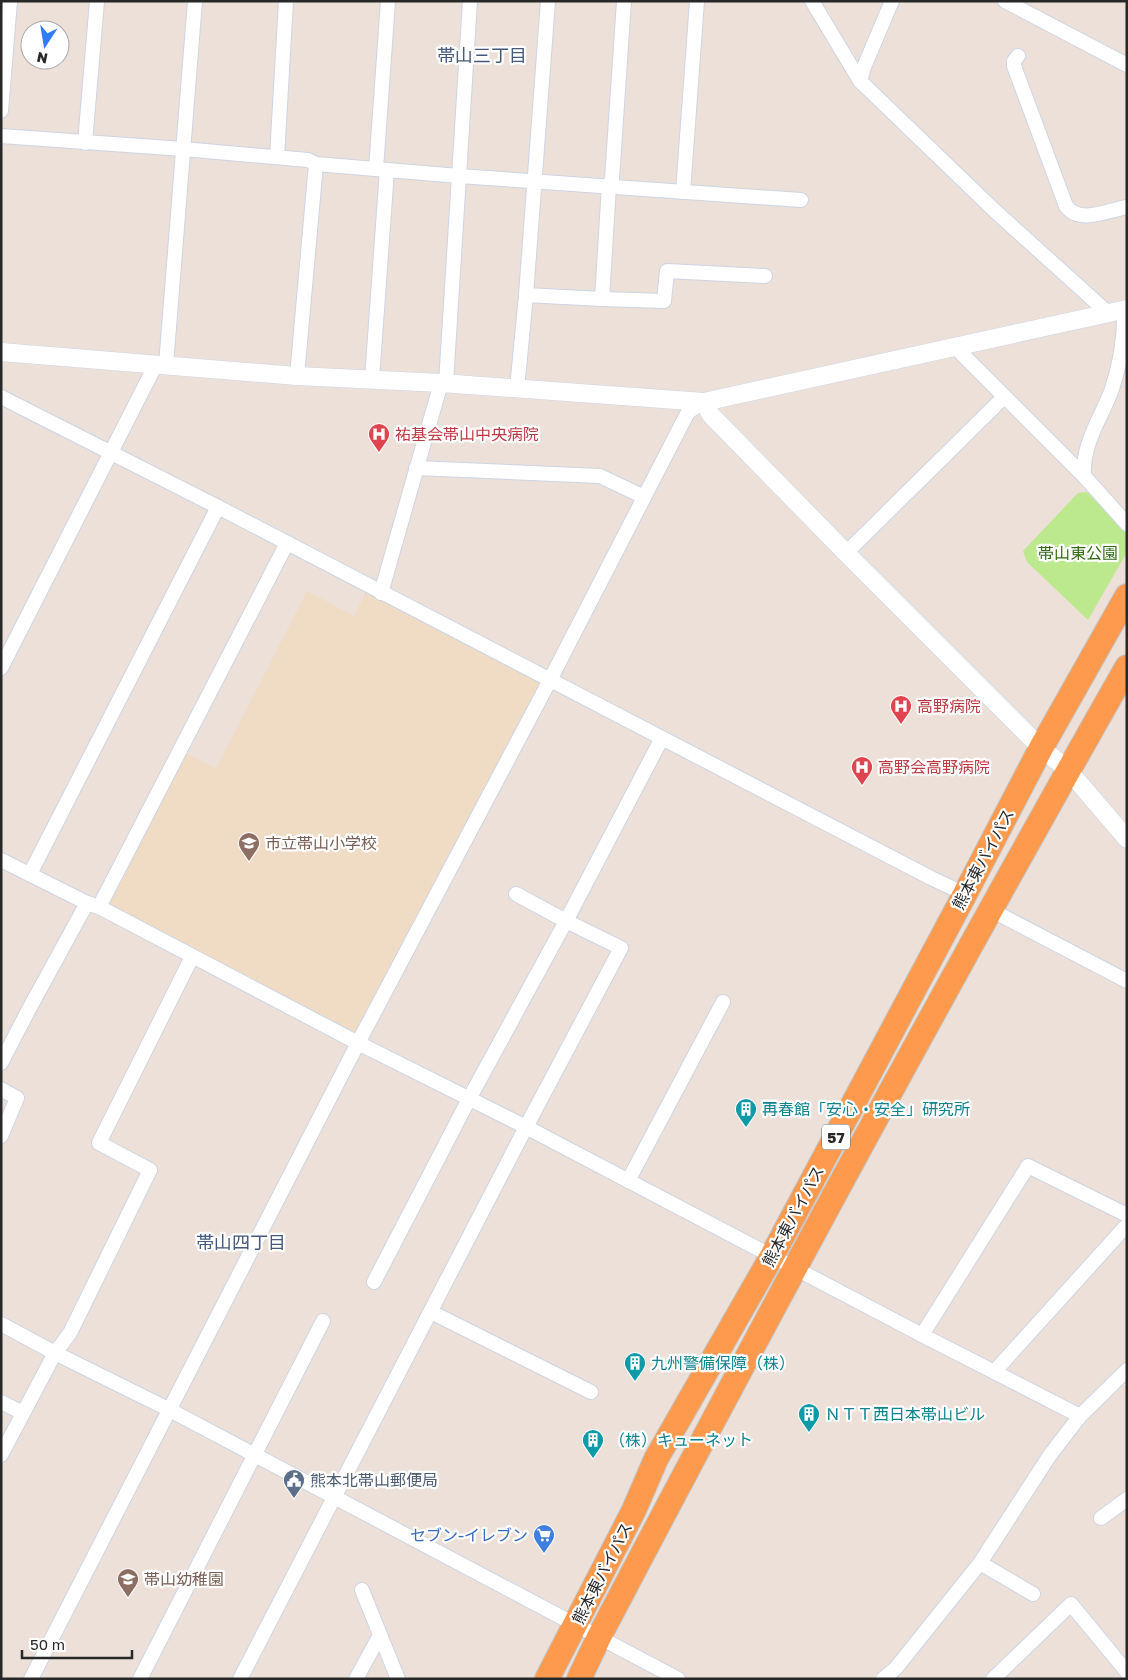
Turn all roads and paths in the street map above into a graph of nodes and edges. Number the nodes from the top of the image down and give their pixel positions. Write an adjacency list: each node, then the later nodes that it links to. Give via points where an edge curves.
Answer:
1 (10, 1): 16 (street)
2 (97, 1): 18 (street)
3 (196, 1): 19 (street)
4 (286, 1): 20 (street)
5 (388, 1): 22 (street)
6 (470, 1): 23 (street)
7 (548, 1): 24 (street)
8 (624, 1): 25 (street)
9 (697, 1): 26 (street)
10 (812, 1): 15 (street)
11 (892, 1): 15 (street)
12 (1004, 1): 14 (street)
13 (1018, 56): 28 (street, via 1014,66 1068,209 1085,217)
14 (1127, 65)
15 (860, 81): 32 (street, via 994,211)
16 (1, 111)
17 (1, 136): 18 (street)
18 (85, 143): 19 (street)
19 (183, 149): 20 (street); 35 (street)
20 (277, 157): 21 (street, via 308,160)
21 (316, 164): 22 (street); 36 (street)
22 (382, 170): 23 (street); 37 (street)
23 (459, 176): 24 (street); 38 (street)
24 (535, 181): 25 (street); 30 (street)
25 (609, 186): 26 (street); 31 (street)
26 (683, 192): 27 (street)
27 (802, 200)
28 (1127, 207)
29 (765, 276): 31 (street, via 667,271 664,301)
30 (526, 295): 31 (street); 39 (street)
31 (602, 299)
32 (1119, 310): 33 (street); 45 (street, via 1123,341 1112,388 1088,444 1083,463)
33 (954, 346): 41 (street); 42 (street)
34 (1, 352): 35 (street)
35 (161, 365): 36 (street); 43 (street)
36 (297, 376): 37 (street)
37 (372, 379): 38 (street)
38 (443, 383): 39 (street); 44 (street)
39 (517, 389): 42 (street)
40 (1, 397): 43 (street)
41 (1004, 397): 45 (street); 50 (street)
42 (704, 402): 46 (street, via 688,412); 50 (street, via 712,415)
43 (111, 453): 47 (street); 54 (street)
44 (416, 468): 46 (street, via 600,476); 51 (street)
45 (1084, 476): 48 (street)
46 (644, 497): 55 (street)
47 (218, 507): 49 (street); 61 (street)
48 (1127, 524)
49 (287, 543): 51 (street); 64 (street)
50 (846, 554): 57 (street)
51 (381, 593): 55 (street)
52 (1127, 596): 57 (highway, 熊本東バイパス / 57)
53 (1127, 667): 58 (highway, 熊本東バイパス / 57)
54 (1, 668)
55 (550, 680): 56 (street); 70 (street)
56 (662, 738): 63 (street); 66 (street)
57 (1041, 748): 58 (street); 63 (highway, 熊本東バイパス / 57)
58 (1068, 770): 59 (street); 65 (highway, 熊本東バイパス / 57)
59 (1127, 839)
60 (1, 860): 61 (street)
61 (30, 874): 64 (street)
62 (516, 894): 66 (street)
63 (966, 894): 79 (highway, 熊本東バイパス / 57)
64 (93, 905): 67 (street); 71 (street, via 28,1010)
65 (991, 910): 68 (street); 80 (highway, 熊本東バイパス / 57)
66 (566, 921): 73 (street); 74 (street, via 621,948)
67 (192, 957): 70 (street); 86 (street, via 99,1143 150,1170 70,1333)
68 (1127, 981)
69 (723, 1002): 76 (street)
70 (358, 1043): 73 (street); 91 (street)
71 (1, 1063)
72 (1, 1089): 75 (street, via 17,1098)
73 (469, 1099): 74 (street); 81 (street)
74 (526, 1127): 76 (street); 82 (street)
75 (1, 1136)
76 (628, 1181): 79 (street)
77 (1127, 1215): 85 (street, via 1028,1166)
78 (1127, 1225): 88 (street)
79 (772, 1256): 80 (street); 102 (highway, 熊本東バイパス / 57, via 656,1459)
80 (795, 1268): 85 (street); 104 (highway, 熊本東バイパス / 57)
81 (374, 1282)
82 (431, 1312): 89 (street); 96 (street)
83 (323, 1321): 95 (street)
84 (1, 1324): 86 (street)
85 (922, 1335): 88 (street)
86 (55, 1353): 91 (street); 92 (street)
87 (1127, 1370): 93 (street)
88 (994, 1372): 93 (street)
89 (591, 1392)
90 (1, 1402): 92 (street)
91 (168, 1409): 95 (street); 106 (street)
92 (23, 1413): 94 (street)
93 (1080, 1416): 99 (street, via 1050,1455)
94 (1, 1455)
95 (256, 1455): 96 (street); 107 (street)
96 (335, 1497): 102 (street); 108 (street)
97 (1127, 1498): 98 (street)
98 (1101, 1518)
99 (980, 1563): 101 (street); 114 (street, via 896,1668)
100 (362, 1590): 103 (street)
101 (1033, 1594)
102 (576, 1624): 104 (street); 111 (highway, 熊本東バイパス / 57)
103 (380, 1635): 109 (street); 110 (street)
104 (599, 1637): 112 (highway, 熊本東バイパス / 57); 113 (street)
105 (1127, 1672): 115 (street, via 1070,1604)
106 (30, 1679)
107 (140, 1679)
108 (240, 1679)
109 (356, 1679)
110 (398, 1679)
111 (547, 1679)
112 (579, 1679)
113 (678, 1679)
114 (883, 1679)
115 (993, 1679)

